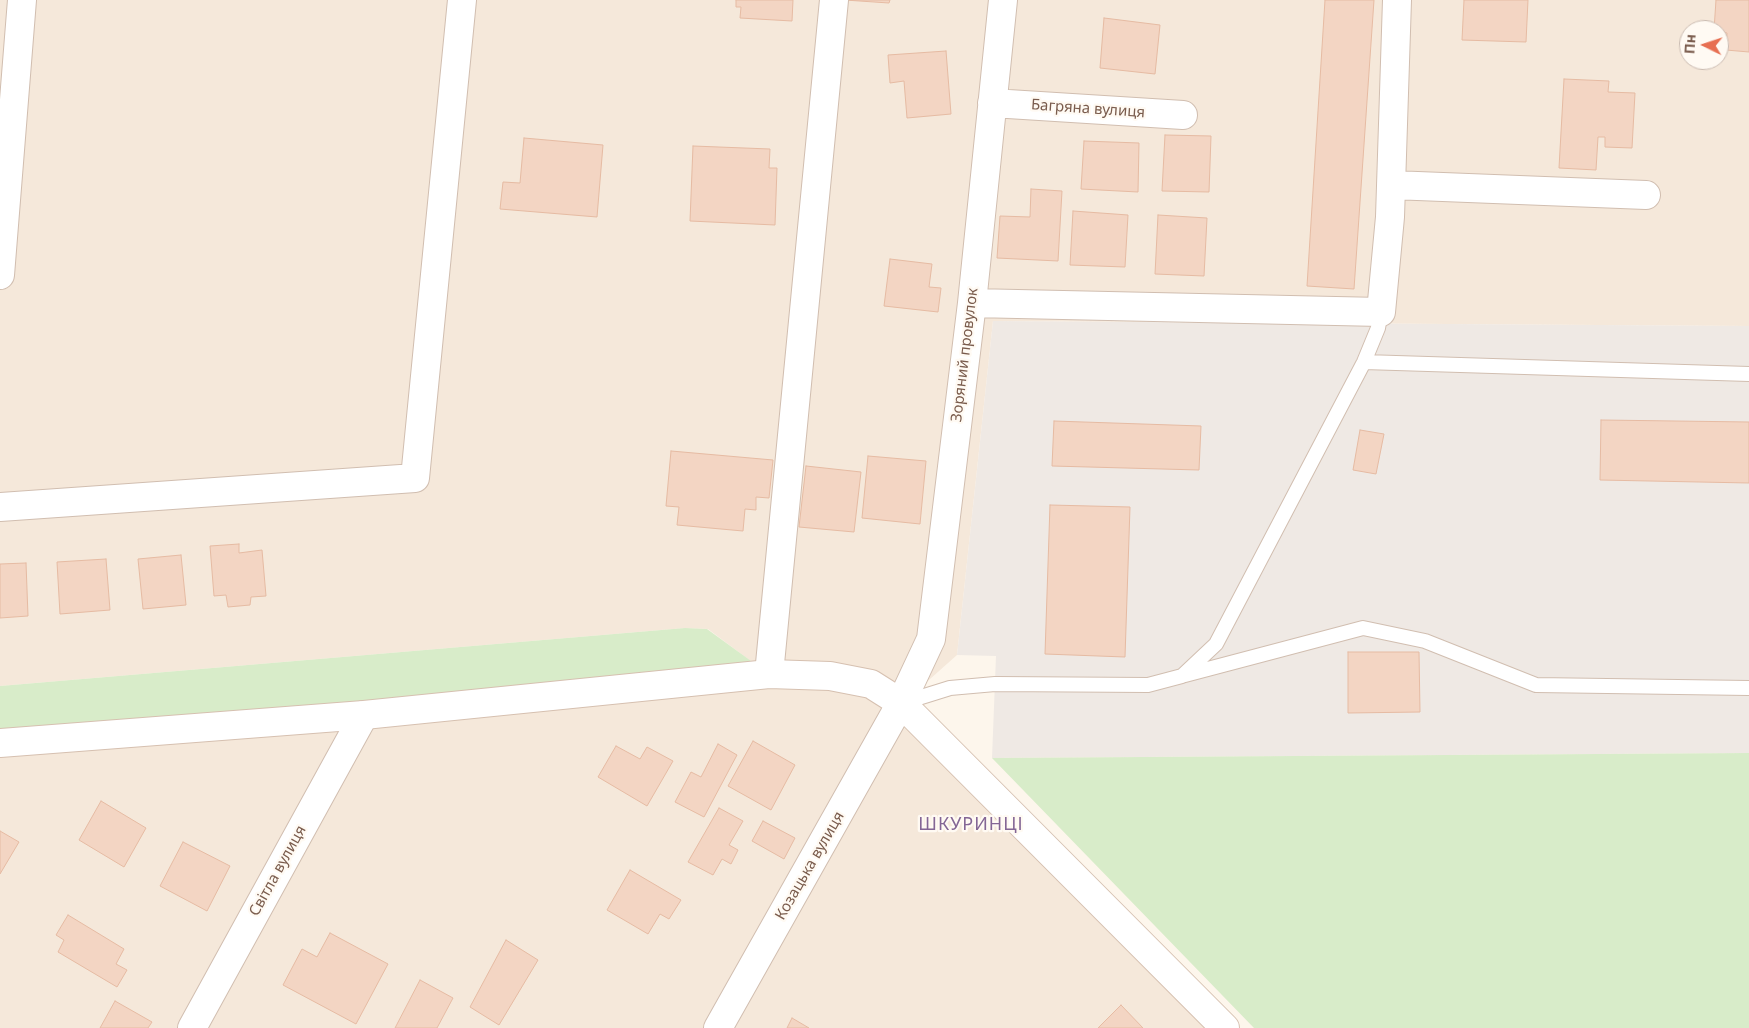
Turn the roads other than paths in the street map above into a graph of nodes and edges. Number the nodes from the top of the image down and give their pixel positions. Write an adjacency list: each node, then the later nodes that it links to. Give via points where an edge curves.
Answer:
1 (22, 0): 10 (street)
2 (462, 0): 15 (street, via 415,478)
3 (834, 0): 16 (street)
4 (1003, 0): 6 (street, Зоряний провулок)
5 (1397, 0): 8 (street)
6 (992, 103): 7 (street, Багряна вулиця); 11 (street, Зоряний провулок)
7 (1183, 116)
8 (1392, 185): 9 (street); 12 (street)
9 (1646, 194)
10 (0, 275)
11 (972, 303): 12 (street); 19 (street, Зоряний провулок, via 931,639)
12 (1381, 312): 13 (lane)
13 (1364, 362): 14 (lane); 17 (lane, via 1216,644)
14 (1749, 374)
15 (0, 507)
16 (768, 674): 19 (street, via 830,676 871,684); 20 (street)
17 (1182, 676): 18 (lane, via 1363,628 1425,641 1536,685); 19 (lane, via 1148,685 986,684 950,688)
18 (1749, 688)
19 (902, 703): 23 (street, Козацька вулиця); 24 (street)
20 (364, 715): 21 (street); 22 (street, Світла вулиця)
21 (0, 743)
22 (192, 1028)
23 (718, 1028)
24 (1225, 1028)

